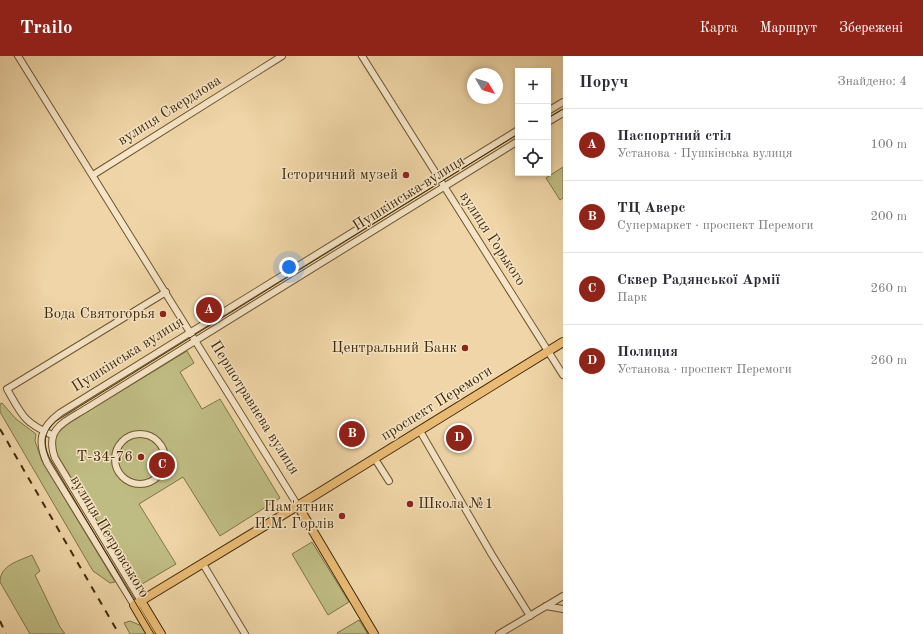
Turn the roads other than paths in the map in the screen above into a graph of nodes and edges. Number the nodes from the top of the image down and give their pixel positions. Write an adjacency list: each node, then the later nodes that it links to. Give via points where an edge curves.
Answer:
1 (18, 56): 10 (street, Першотравнева вулиця)
2 (282, 56): 10 (street, вулиця Свердлова)
3 (362, 56): 11 (street, вулиця Горького)
4 (563, 102): 5 (street)
5 (551, 109)
6 (563, 113): 7 (street)
7 (551, 120)
8 (515, 132): 11 (street, Пушкінська вулиця)
9 (515, 143): 12 (street, Пушкінська вулиця)
10 (93, 175): 13 (street, Першотравнева вулиця)
11 (439, 179): 12 (street, вулиця Горького); 14 (street, Пушкінська вулиця)
12 (444, 188): 15 (street, Пушкінська вулиця); 17 (street, вулиця Горького)
13 (166, 292): 14 (street, Першотравнева вулиця); 20 (street, via 7,389 24,418)
14 (190, 332): 15 (street, Першотравнева вулиця); 20 (street, Пушкінська вулиця, via 51,419)
15 (196, 341): 21 (street, Пушкінська вулиця, via 61,424); 25 (street, Першотравнева вулиця)
16 (563, 342): 17 (main road, проспект Перемоги)
17 (549, 351): 18 (street, вулиця Горького); 19 (main road, проспект Перемоги)
18 (563, 375)
19 (420, 430): 22 (main road, проспект Перемоги); 31 (street)
20 (43, 432): 21 (street); 28 (street, вулиця Петровського, via 41,447 47,463)
21 (52, 435): 28 (street, вулиця Петровського, via 55,458)
22 (375, 459): 24 (street); 25 (main road, проспект Перемоги)
23 (165, 466): 23 (street, via 160,476 150,483 133,484 119,473 115,463 118,446 127,437 139,434 151,436 161,443 164,449)
24 (389, 481)
25 (298, 506): 26 (main road, проспект Перемоги); 35 (main road, Першотравнева вулиця)
26 (202, 564): 28 (main road, проспект Перемоги); 34 (street)
27 (563, 596): 29 (street)
28 (138, 603): 32 (main road, вулиця Петровського); 33 (main road, вулиця Петровського)
29 (546, 606): 30 (street); 31 (street)
30 (563, 609)
31 (530, 616): 36 (street)
32 (151, 634)
33 (161, 634)
34 (245, 634)
35 (374, 634)
36 (499, 634)

